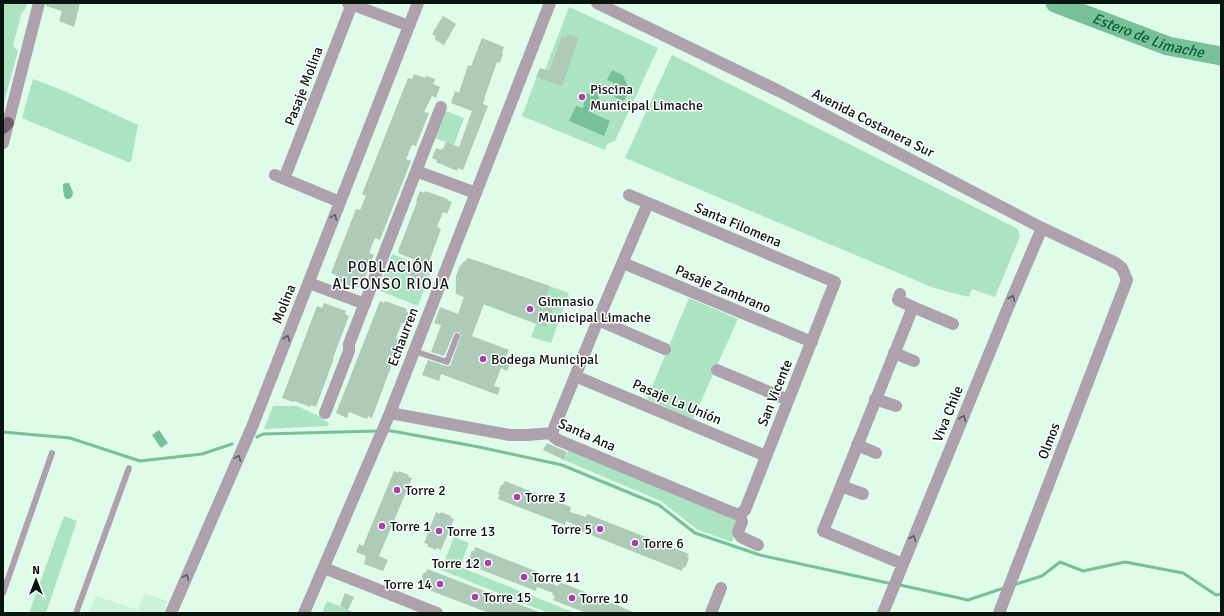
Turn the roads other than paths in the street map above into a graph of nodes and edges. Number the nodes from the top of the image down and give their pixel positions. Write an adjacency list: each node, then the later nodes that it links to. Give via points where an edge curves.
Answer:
1 (39, 3): 8 (street)
2 (418, 3): 6 (street, Molina)
3 (550, 3): 11 (street, Echaurren)
4 (597, 3): 15 (street, Avenida Costanera Sur, via 779,91)
5 (350, 4): 6 (street, Pasaje Molina); 13 (street, Pasaje Molina, via 279,177)
6 (409, 26): 13 (street, Molina)
7 (441, 107): 10 (street)
8 (6, 125): 9 (street)
9 (3, 143)
10 (416, 171): 11 (street); 21 (street)
11 (476, 193): 28 (street, Echaurren)
12 (629, 195): 14 (street, Santa Filomena)
13 (340, 202): 18 (street, Molina, one-way to 13)
14 (648, 203): 16 (street); 19 (street, Santa Filomena)
15 (1042, 228): 17 (street, Avenida Costanera Sur, via 1116,263 1122,268); 48 (street, Viva Chile, one-way to 15)
16 (623, 263): 23 (street); 26 (street, Pasaje Zambrano)
17 (1127, 280): 58 (street, Olmos)
18 (309, 282): 21 (street); 53 (street, Molina, one-way to 18, via 252,427)
19 (835, 282): 26 (street, San Vicente)
20 (900, 294): 22 (street, via 898,300)
21 (365, 304): 36 (street)
22 (913, 307): 24 (street); 29 (street)
23 (598, 320): 27 (street); 32 (street)
24 (953, 324)
25 (457, 336): 28 (lane, via 447,362)
26 (812, 342): 34 (street, San Vicente)
27 (665, 348)
28 (414, 351): 37 (street, Echaurren)
29 (894, 353): 30 (street); 33 (street)
30 (914, 361)
31 (717, 370): 34 (street)
32 (575, 376): 38 (street); 42 (street, Pasaje La Unión)
33 (876, 399): 35 (street); 39 (street)
34 (788, 400): 42 (street, San Vicente)
35 (896, 406)
36 (325, 413)
37 (390, 413): 38 (street, Santa Ana, via 510,436); 49 (street, Echaurren)
38 (552, 433): 46 (street, Santa Ana, via 558,440)
39 (857, 445): 41 (street); 44 (street)
40 (52, 453): 51 (lane)
41 (876, 453)
42 (766, 456): 46 (street, San Vicente, via 744,510)
43 (128, 468): 52 (lane)
44 (841, 486): 45 (street); 48 (street, via 823,531)
45 (863, 494)
46 (740, 514): 47 (street, via 742,522 739,535)
47 (758, 546)
48 (903, 564): 57 (street, Viva Chile)
49 (324, 568): 54 (street, Echaurren); 55 (street)
50 (721, 588): 56 (street)
51 (3, 593)
52 (76, 613)
53 (170, 613)
54 (304, 613)
55 (437, 613)
56 (711, 613)
57 (882, 613)
58 (1000, 613)

